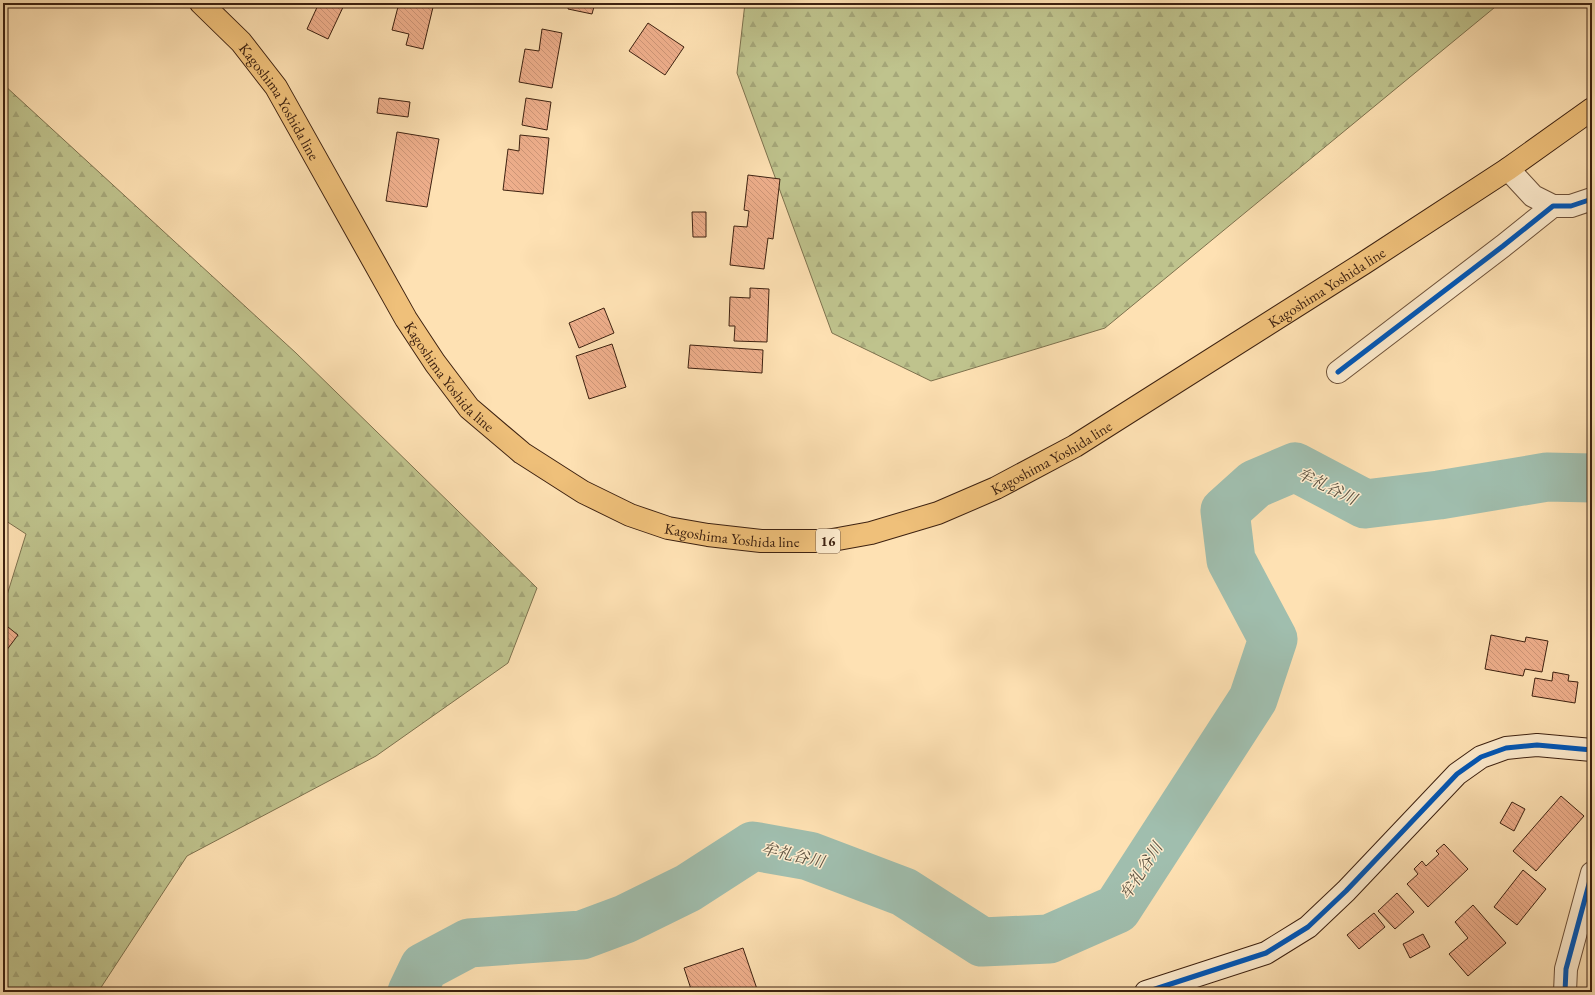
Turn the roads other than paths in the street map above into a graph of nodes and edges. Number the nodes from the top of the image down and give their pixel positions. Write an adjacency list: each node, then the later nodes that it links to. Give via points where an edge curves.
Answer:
1 (201, 3): 3 (main road, Kagoshima Yoshida line / 16, via 241,42 276,87 406,319 469,408 522,453 583,492 630,515 668,528 708,535 761,541 827,541 871,533 938,513 996,488 1075,446)
2 (1592, 109): 3 (main road, Kagoshima Yoshida line / 16)
3 (1508, 169): 5 (street, via 1533,196)
4 (1592, 199): 5 (street, via 1571,206)
5 (1553, 206): 6 (street)
6 (1338, 372)
7 (1592, 750): 9 (street, via 1537,745 1506,748 1481,757 1457,774 1346,892 1308,927 1266,953)
8 (1592, 873): 10 (street, via 1566,969)
9 (1146, 992)
10 (1565, 992)

